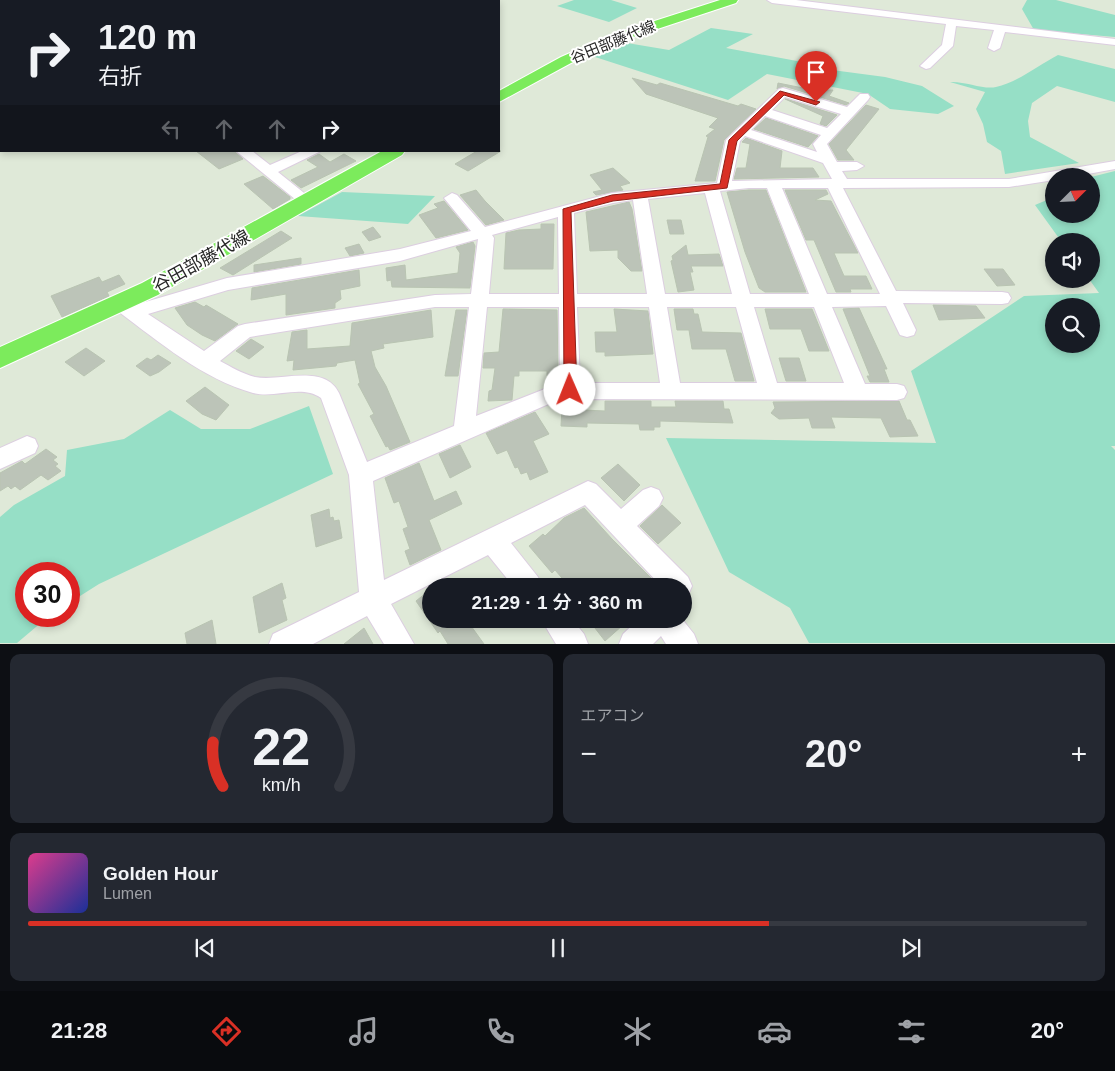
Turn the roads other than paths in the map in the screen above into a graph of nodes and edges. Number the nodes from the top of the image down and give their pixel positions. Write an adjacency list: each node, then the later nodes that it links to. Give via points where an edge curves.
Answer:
1 (732, 0): 8 (main road, 谷田部藤代線, via 616,38 566,60)
2 (772, 0): 3 (street)
3 (951, 23): 4 (street); 7 (street, via 947,46)
4 (1000, 29): 5 (street); 6 (street)
5 (1115, 42)
6 (994, 48)
7 (926, 66)
8 (500, 96)
9 (864, 98): 11 (street)
10 (763, 111): 11 (street, via 783,92); 12 (street); 13 (street)
11 (849, 112): 13 (street)
12 (742, 131): 17 (street); 25 (street, via 733,140)
13 (830, 133): 17 (street, via 820,144)
14 (244, 152): 21 (street)
15 (312, 152): 21 (street)
16 (394, 152): 28 (main road, 谷田部藤代線)
17 (830, 163): 19 (street); 24 (street)
18 (1115, 165): 20 (street)
19 (857, 166)
20 (1098, 168)
21 (268, 171): 28 (street)
22 (1045, 177): 24 (street, via 1009,183)
23 (773, 184): 24 (street); 25 (street); 37 (street)
24 (837, 184): 31 (street)
25 (717, 187): 26 (street); 36 (street)
26 (640, 195): 29 (street, via 612,198); 35 (street)
27 (452, 198): 30 (street)
28 (306, 201): 38 (main road, 谷田部藤代線)
29 (566, 211): 30 (street); 34 (street)
30 (484, 233): 33 (street); 38 (street, via 425,240 400,255 227,284)
31 (891, 298): 32 (street); 37 (street); 39 (street)
32 (1002, 298)
33 (479, 300): 34 (street); 41 (street, via 435,300 245,331); 47 (street)
34 (569, 300): 35 (street); 42 (street)
35 (656, 300): 36 (street); 43 (street)
36 (743, 300): 37 (street); 45 (street)
37 (820, 300): 44 (street)
38 (126, 308): 40 (main road, 谷田部藤代線); 41 (street)
39 (907, 330)
40 (0, 358)
41 (205, 361): 50 (street, via 238,380 256,385 307,384 324,388 340,418)
42 (570, 390): 43 (street); 47 (street, via 558,391)
43 (671, 390): 45 (street)
44 (858, 390): 45 (street); 46 (street)
45 (769, 391)
46 (897, 392)
47 (464, 430): 50 (street)
48 (27, 446): 49 (street)
49 (0, 459)
50 (361, 476): 56 (street)
51 (651, 498): 52 (street)
52 (620, 525): 53 (street, via 588,492); 55 (street)
53 (492, 540): 54 (street); 56 (street)
54 (522, 578)
55 (671, 578)
56 (373, 600): 60 (street); 61 (street)
57 (561, 628): 62 (street)
58 (649, 628): 63 (street)
59 (672, 628): 64 (street)
60 (282, 644)
61 (400, 644)
62 (574, 644)
63 (633, 644)
64 (684, 644)

